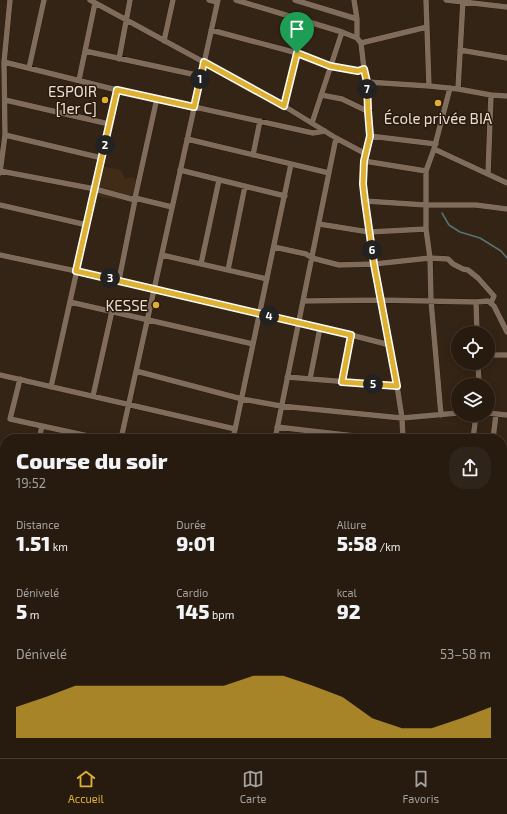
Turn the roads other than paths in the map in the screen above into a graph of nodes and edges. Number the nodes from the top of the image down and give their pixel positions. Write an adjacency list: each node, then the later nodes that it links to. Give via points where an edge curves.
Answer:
1 (10, 0): 27 (street)
2 (44, 0): 31 (street)
3 (130, 0): 16 (street)
4 (173, 0): 21 (street)
5 (209, 0): 11 (street)
6 (236, 0): 19 (street)
7 (295, 0): 15 (street)
8 (354, 0): 15 (street)
9 (426, 0): 17 (street)
10 (446, 0): 12 (street)
11 (217, 1): 18 (street)
12 (463, 1): 14 (street); 22 (street)
13 (93, 2): 16 (street); 23 (street)
14 (507, 7)
15 (357, 18): 20 (street)
16 (126, 20): 21 (street); 25 (street)
17 (427, 27): 20 (street); 36 (street)
18 (211, 30): 24 (street); 28 (street)
19 (342, 32): 20 (street); 29 (street)
20 (359, 40): 32 (street)
21 (164, 41): 28 (street)
22 (460, 50): 26 (street); 38 (street)
23 (85, 51): 25 (street); 34 (street)
24 (297, 53): 29 (street); 45 (street)
25 (119, 58): 33 (street)
26 (507, 58)
27 (4, 62): 30 (street); 31 (street)
28 (204, 62): 33 (street); 45 (street)
29 (330, 66): 32 (street, via 358,71); 40 (street)
30 (2, 68): 44 (street)
31 (29, 68): 34 (street)
32 (364, 69): 35 (street)
33 (201, 76): 46 (street)
34 (79, 80): 39 (street)
35 (367, 82): 36 (street); 47 (street)
36 (429, 86): 37 (street)
37 (450, 88): 38 (street); 56 (street)
38 (458, 89): 41 (street)
39 (117, 90): 43 (street); 50 (street)
40 (321, 95): 47 (street, via 342,99); 49 (street)
41 (490, 95): 42 (street); 67 (street)
42 (507, 96)
43 (157, 98): 46 (street); 73 (street)
44 (4, 100): 50 (street); 51 (street)
45 (284, 106): 49 (street)
46 (194, 107): 48 (street); 55 (street)
47 (368, 111): 53 (street)
48 (260, 121): 52 (street, via 313,133); 57 (street)
49 (312, 123): 52 (street)
50 (109, 124): 59 (street)
51 (3, 131): 59 (street); 62 (street)
52 (325, 131): 54 (street)
53 (370, 136): 56 (street); 58 (street)
54 (336, 138): 58 (street); 65 (street)
55 (187, 139): 57 (street); 63 (street)
56 (435, 147): 64 (street); 67 (street)
57 (253, 154): 61 (street)
58 (366, 154): 60 (street)
59 (102, 158): 71 (street)
60 (364, 161): 64 (street); 74 (street)
61 (292, 164): 65 (street); 72 (street)
62 (0, 170): 66 (street); 71 (street)
63 (180, 170): 68 (street); 77 (street)
64 (426, 171): 76 (street)
65 (329, 173): 79 (street)
66 (0, 174)
67 (488, 174): 69 (street)
68 (219, 180): 70 (street); 88 (street)
69 (507, 183)
70 (245, 186): 72 (street); 90 (street)
71 (95, 189): 73 (street); 80 (street)
72 (285, 196): 83 (street)
73 (135, 199): 77 (street); 93 (street)
74 (365, 201): 76 (street); 82 (street)
75 (0, 204): 80 (street)
76 (426, 205): 78 (street, via 476,205); 81 (street)
77 (172, 207): 85 (street)
78 (507, 209)
79 (319, 224): 82 (street); 86 (street)
80 (87, 225): 91 (street)
81 (426, 229): 82 (street); 87 (street)
82 (369, 232): 89 (street)
83 (274, 247): 86 (street, via 306,254); 92 (street)
84 (0, 255): 91 (street)
85 (162, 255): 88 (street); 94 (street)
86 (312, 258): 89 (street, via 339,265); 96 (street)
87 (430, 258): 89 (street); 97 (street); 100 (street, via 448,259 468,270 494,296)
88 (201, 264): 90 (street)
89 (374, 264): 95 (street)
90 (228, 270): 92 (street)
91 (76, 271): 93 (street); 98 (street)
92 (267, 279): 102 (street)
93 (119, 280): 94 (street)
94 (154, 289): 102 (street); 103 (street)
95 (381, 300): 96 (street); 97 (street); 110 (street)
96 (303, 301): 104 (street)
97 (431, 301): 99 (street); 127 (street)
98 (70, 302): 101 (street); 120 (street)
99 (476, 302): 100 (street); 105 (street)
100 (491, 303): 107 (street)
101 (112, 312): 103 (street); 121 (street)
102 (260, 314): 104 (street); 109 (street)
103 (147, 320): 109 (street); 113 (street)
104 (298, 323): 106 (street); 115 (street)
105 (477, 326)
106 (320, 328): 108 (street); 117 (street)
107 (507, 332)
108 (351, 335): 110 (street); 118 (street)
109 (253, 344): 122 (street)
110 (390, 345): 119 (street)
111 (495, 355): 112 (street)
112 (507, 355)
113 (136, 371): 122 (street); 123 (street)
114 (0, 375): 116 (street)
115 (287, 377): 117 (street); 124 (street)
116 (20, 379): 120 (street); 131 (street, via 10,419)
117 (310, 379): 118 (street)
118 (342, 382): 119 (street)
119 (397, 386): 129 (street)
120 (51, 387): 121 (street)
121 (93, 396): 123 (street)
122 (242, 399): 124 (street); 133 (street)
123 (129, 405): 133 (street); 136 (street)
124 (282, 406): 129 (street); 132 (street)
125 (451, 414): 127 (street)
126 (496, 414): 128 (street); 142 (street)
127 (441, 415): 129 (street)
128 (507, 415)
129 (402, 418): 140 (street)
130 (475, 422): 141 (street)
131 (42, 426): 134 (street); 135 (street)
132 (277, 426): 138 (street); 139 (street)
133 (235, 429): 137 (street)
134 (41, 434)
135 (71, 434)
136 (122, 434)
137 (234, 434)
138 (276, 434)
139 (341, 434)
140 (403, 434)
141 (474, 434)
142 (494, 434)

